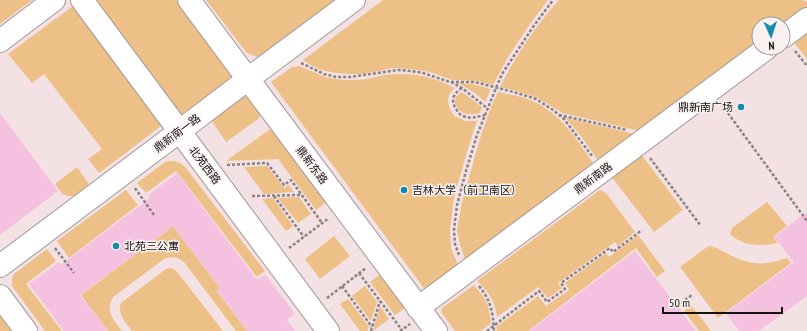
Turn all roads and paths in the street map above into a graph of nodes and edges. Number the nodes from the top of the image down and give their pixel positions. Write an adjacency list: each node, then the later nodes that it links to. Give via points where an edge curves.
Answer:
1 (54, 0): 8 (lane)
2 (82, 0): 19 (lane, 北苑西路)
3 (189, 0): 11 (lane, 鼎新东路)
4 (354, 0): 11 (lane, 鼎新南一路)
5 (553, 0): 14 (path, via 532,27)
6 (807, 19): 7 (lane)
7 (791, 30)
8 (0, 41)
9 (757, 56): 15 (lane, 鼎新南路)
10 (300, 61): 12 (path, via 324,74 336,77 398,70 423,73)
11 (248, 79): 19 (lane, 鼎新南一路); 48 (lane, 鼎新东路)
12 (450, 82): 13 (path); 14 (path, via 475,82)
13 (462, 88): 16 (path); 17 (path, via 454,95 453,100 459,114 472,118)
14 (496, 88): 16 (path); 18 (path, via 536,99)
15 (711, 90): 20 (lane, 鼎新南路); 29 (path)
16 (487, 108): 17 (path)
17 (485, 115): 36 (path, via 457,205 455,244)
18 (559, 115): 20 (path); 22 (path, via 598,164)
19 (179, 131): 37 (lane, 鼎新南一路); 53 (lane, 北苑西路)
20 (644, 140): 22 (lane, 鼎新南路); 31 (path)
21 (224, 165): 24 (path, via 267,164 284,185 290,180)
22 (599, 173): 48 (lane, 鼎新南路)
23 (131, 183): 27 (path)
24 (301, 195): 26 (path); 30 (path)
25 (248, 196): 26 (path)
26 (274, 196): 33 (path)
27 (154, 215)
28 (331, 216): 30 (path)
29 (807, 221)
30 (322, 223): 33 (path)
31 (701, 226)
32 (642, 230): 49 (path, via 613,252 610,248 561,283 565,289 547,302 539,292)
33 (304, 237): 35 (path)
34 (51, 242): 39 (path)
35 (288, 249)
36 (461, 260)
37 (0, 266)
38 (368, 267): 40 (path)
39 (74, 273)
40 (359, 273): 42 (path); 46 (path)
41 (477, 284): 49 (path, via 488,298)
42 (342, 286): 45 (path); 50 (path)
43 (692, 295): 47 (path)
44 (0, 296): 52 (lane)
45 (325, 299)
46 (380, 301): 50 (path); 51 (path)
47 (677, 306)
48 (418, 308): 55 (lane, 鼎新东路)
49 (494, 326): 56 (path); 57 (path)
50 (372, 327): 54 (path)
51 (402, 330)
52 (26, 331)
53 (328, 331)
54 (371, 331)
55 (436, 331)
56 (487, 331)
57 (494, 331)

